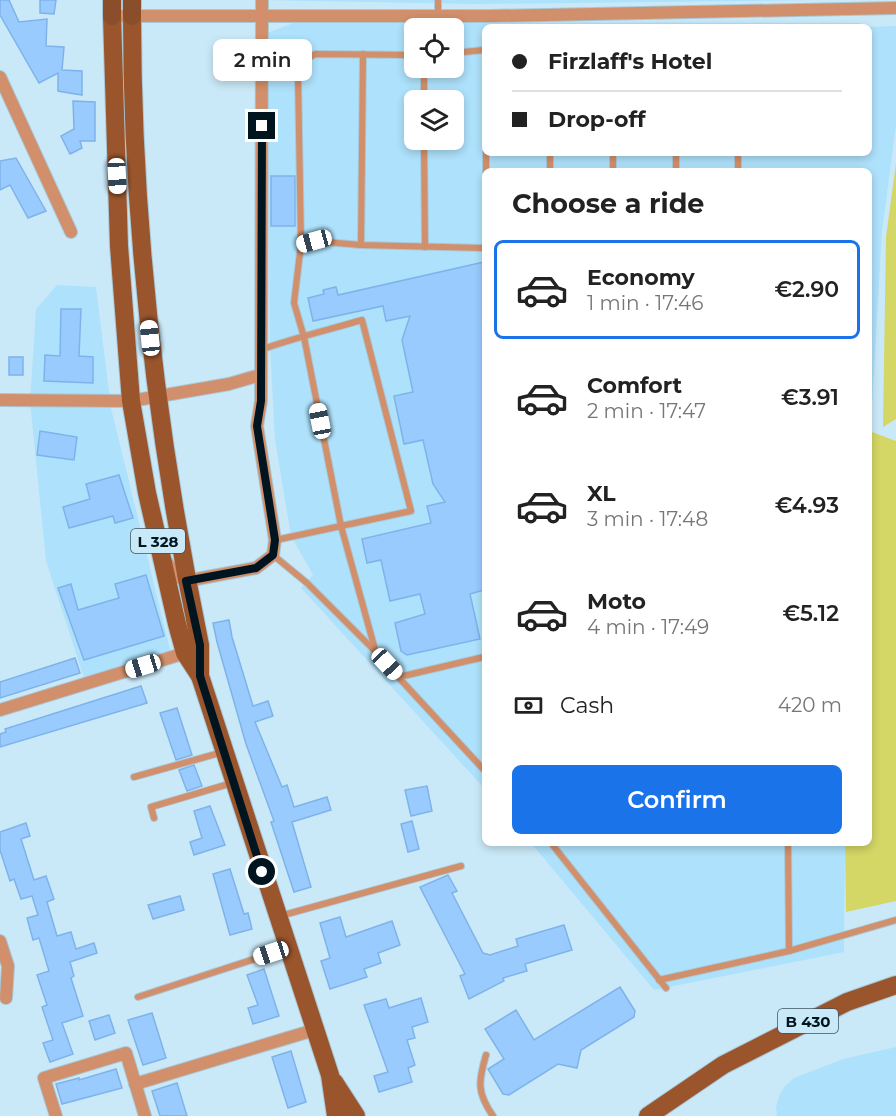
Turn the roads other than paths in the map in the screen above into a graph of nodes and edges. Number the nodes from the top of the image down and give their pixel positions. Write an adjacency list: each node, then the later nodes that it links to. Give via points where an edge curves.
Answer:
1 (262, 0): 6 (street)
2 (438, 0): 7 (lane)
3 (112, 8): 4 (street); 24 (main road, L 328, via 119,246)
4 (132, 8): 6 (street); 22 (main road, L 328, via 132,119 138,223)
5 (896, 8): 7 (street, via 490,19)
6 (263, 14): 7 (street); 20 (street)
7 (438, 15)
8 (482, 50): 9 (lane)
9 (464, 52)
10 (363, 54): 11 (lane); 15 (lane, via 315,54 304,61 298,76); 16 (lane)
11 (404, 55)
12 (0, 77): 14 (street)
13 (424, 150): 17 (lane)
14 (71, 232)
15 (300, 244): 16 (lane, via 314,241); 19 (lane, via 294,303)
16 (361, 245): 17 (lane)
17 (425, 247): 18 (lane)
18 (482, 248)
19 (304, 337): 20 (lane); 25 (lane); 25 (lane, via 362,320 411,511)
20 (259, 351): 21 (street)
21 (260, 375): 22 (street); 26 (street, via 257,426)
22 (156, 398): 24 (street); 29 (main road, L 328)
23 (0, 400): 24 (street)
24 (131, 401): 27 (main road, L 328)
25 (341, 526): 26 (lane); 32 (lane)
26 (275, 540): 28 (street)
27 (160, 555): 29 (street); 30 (main road, L 328)
28 (273, 555): 29 (street, via 256,568); 32 (lane, via 307,583)
29 (186, 581): 30 (street); 34 (main road, L 328, via 200,645)
30 (173, 608): 31 (main road, L 328)
31 (185, 653): 34 (main road, L 328); 36 (street)
32 (376, 653): 35 (lane)
33 (482, 657): 35 (lane)
34 (200, 676): 37 (main road, L 328)
35 (399, 676): 38 (lane)
36 (0, 710)
37 (223, 752): 39 (lane); 40 (main road, L 328)
38 (482, 768)
39 (134, 777)
40 (233, 783): 41 (lane, via 151,807); 45 (main road, L 328)
41 (154, 818)
42 (553, 846): 50 (lane)
43 (788, 846): 49 (lane)
44 (461, 866): 45 (lane)
45 (277, 917): 48 (main road, L 328)
46 (896, 920): 49 (lane)
47 (0, 941): 54 (street, via 8,966)
48 (287, 948): 53 (lane); 55 (main road, L 328)
49 (789, 951): 50 (lane)
50 (659, 980): 52 (lane)
51 (896, 985): 64 (main road, B 430, via 847,1002 741,1055)
52 (666, 988)
53 (138, 997)
54 (6, 998)
55 (314, 1029): 57 (main road, L 328); 58 (street)
56 (486, 1055): 63 (lane, via 479,1078 482,1100)
57 (330, 1075): 61 (main road, L 328); 62 (main road, L 328)
58 (135, 1084): 59 (street, via 126,1053 44,1078); 60 (street)
59 (56, 1116)
60 (145, 1116)
61 (336, 1116)
62 (356, 1116)
63 (493, 1116)
64 (648, 1116)

